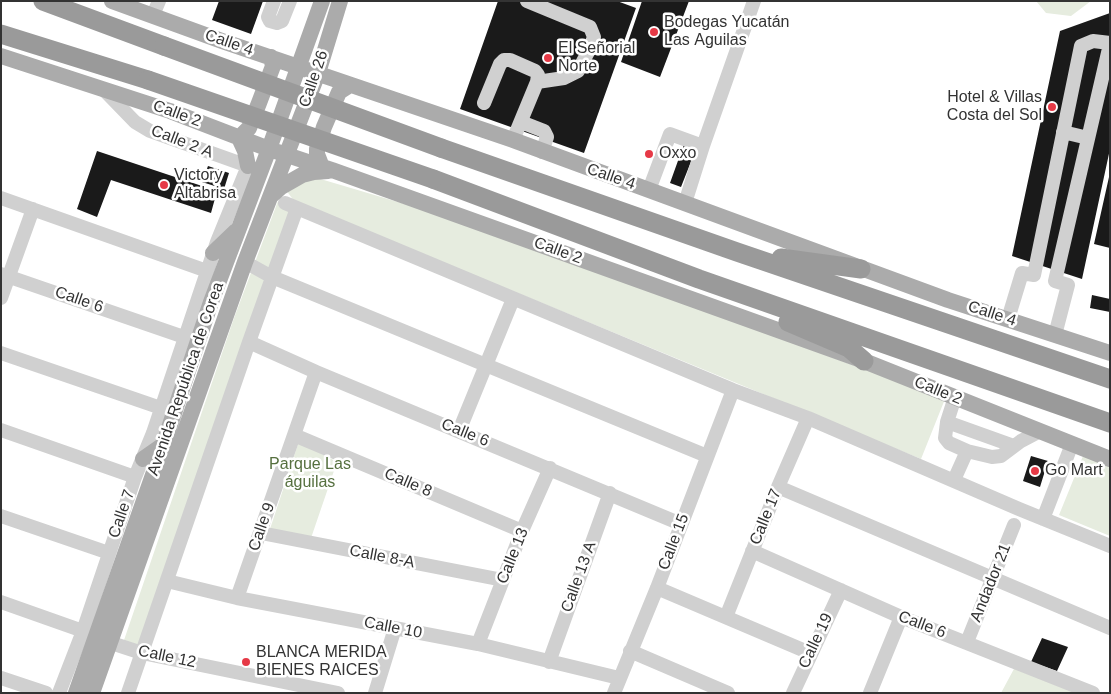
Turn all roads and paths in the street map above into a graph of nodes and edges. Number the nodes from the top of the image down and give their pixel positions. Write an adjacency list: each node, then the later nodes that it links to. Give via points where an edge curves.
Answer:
1 (44, 1): 39 (highway, bridge, via 441,148)
2 (112, 1): 9 (main road, Calle 4)
3 (274, 1): 4 (street, via 268,16 270,21 277,23 282,21)
4 (290, 1)
5 (322, 1): 14 (main road, Calle 26)
6 (340, 1): 15 (main road, Calle 26)
7 (527, 1): 16 (street, via 590,27 594,37 578,71 564,78)
8 (754, 1): 25 (street)
9 (156, 8): 13 (main road, Calle 4)
10 (1, 34): 46 (highway, bridge, via 148,80 433,179)
11 (1110, 43): 21 (street, via 1092,41 1081,46); 23 (street)
12 (1, 56): 18 (main road, Calle 2)
13 (271, 57): 14 (main road, Calle 4); 22 (main road, via 273,66 259,104 249,128)
14 (299, 66): 15 (main road, Calle 4); 26 (main road, Avenida República de Corea)
15 (318, 73): 17 (main road, Calle 4); 28 (main road, Calle 26)
16 (537, 82): 19 (street, via 535,71 504,60); 20 (street)
17 (350, 85): 24 (main road, Calle 4); 30 (main road, via 339,92 317,149)
18 (102, 88): 22 (main road, Calle 2); 29 (street, Calle 2 A, via 135,122 150,131)
19 (484, 104)
20 (521, 122): 24 (street); 27 (street, via 544,131 547,137)
21 (1063, 132): 23 (street); 37 (street)
22 (239, 138): 26 (main road, Calle 2); 29 (main road, via 246,151)
23 (1088, 138): 38 (street)
24 (513, 140): 27 (main road, Calle 4)
25 (703, 146): 31 (street, via 670,134); 34 (street)
26 (269, 149): 28 (main road, Calle 2); 36 (main road, Avenida República de Corea)
27 (542, 152): 31 (main road, Calle 4)
28 (287, 155): 30 (main road, Calle 2); 33 (main road, Avenida República de Corea)
29 (248, 166): 40 (street, Calle 7)
30 (327, 169): 33 (main road, via 302,175 280,187); 57 (main road, Calle 2)
31 (649, 190): 34 (main road, Calle 4)
32 (1, 198): 35 (street)
33 (284, 203): 41 (main road, Avenida República de Corea); 45 (street, Avenida República de Corea); 49 (street)
34 (685, 203): 42 (main road, Calle 4)
35 (33, 209): 43 (street); 44 (street)
36 (239, 228): 40 (main road); 51 (main road, Avenida República de Corea)
37 (1041, 239): 38 (street); 50 (street, via 1034,275 1022,273)
38 (1063, 246): 52 (street, via 1055,281 1068,285)
39 (737, 252): 42 (highway); 60 (highway)
40 (213, 254): 43 (street, Calle 7)
41 (245, 262): 45 (street); 103 (main road, Avenida República de Corea)
42 (861, 269): 50 (main road, Calle 4)
43 (207, 271): 48 (street, Calle 7)
44 (5, 275): 47 (street); 53 (street, Calle 6)
45 (272, 277): 54 (street, Avenida República de Corea); 58 (street)
46 (699, 279): 57 (highway, via 750,306 849,348); 66 (highway)
47 (1, 298)
48 (198, 298): 51 (main road); 53 (street, Calle 7)
49 (514, 299): 58 (street); 61 (street)
50 (1008, 320): 52 (main road, Calle 4)
51 (204, 322): 72 (main road, Avenida República de Corea)
52 (1055, 335): 56 (main road, Calle 4)
53 (184, 337): 63 (street, Calle 7)
54 (249, 342): 59 (street, Calle 6); 94 (street, Avenida República de Corea)
55 (1, 353): 63 (street)
56 (1110, 353)
57 (864, 361): 62 (main road, Calle 2)
58 (487, 365): 68 (street); 75 (street)
59 (316, 372): 68 (street, Calle 6); 70 (street, Calle 9)
60 (1110, 379)
61 (733, 390): 64 (street); 75 (street, Calle 15)
62 (955, 397): 65 (street); 69 (main road, Calle 2)
63 (161, 408): 76 (street, Calle 7)
64 (808, 418): 80 (street); 81 (street, Calle 17)
65 (947, 422): 73 (street); 74 (street, via 945,438)
66 (1110, 423)
67 (1, 430): 79 (street)
68 (459, 431): 78 (street, Calle 6)
69 (1040, 431): 71 (main road, Calle 2); 73 (street)
70 (294, 435): 87 (street, Calle 8); 88 (street, Calle 9)
71 (1072, 444): 77 (main road, Calle 2); 84 (street)
72 (163, 445): 76 (main road); 103 (main road, Avenida República de Corea)
73 (1014, 446): 74 (street, via 1001,456 992,457)
74 (967, 451): 80 (street)
75 (706, 456): 85 (street, Calle 15)
76 (143, 459): 79 (street, Calle 7)
77 (1110, 459)
78 (550, 468): 82 (street, Calle 6); 87 (street, Calle 13)
79 (135, 476): 91 (street, Calle 7)
80 (954, 480): 84 (street)
81 (778, 487): 90 (street, Calle 17); 92 (street)
82 (610, 493): 85 (street, Calle 6); 109 (street, Calle 13 A)
83 (1, 516): 91 (street)
84 (1043, 519): 89 (street)
85 (681, 524): 95 (street, Calle 15)
86 (1014, 525): 92 (street, Andador 21)
87 (522, 531): 93 (street, Calle 13)
88 (261, 533): 93 (street, Calle 8-A); 97 (street, Calle 9)
89 (1110, 546)
90 (752, 551): 96 (street, Calle 6); 99 (street, Calle 17)
91 (109, 553): 103 (street, Calle 7)
92 (993, 579): 102 (street); 104 (street, Andador 21)
93 (503, 580): 105 (street, Calle 13)
94 (167, 581): 97 (street, Calle 10); 107 (street, Avenida República de Corea)
95 (657, 588): 99 (street); 106 (street, Calle 15)
96 (841, 590): 100 (street, Calle 6); 108 (street, Calle 19)
97 (237, 598): 101 (street, Calle 10)
98 (1, 602): 103 (street, Calle 12)
99 (726, 617): 108 (street)
100 (901, 617): 104 (street, Calle 6); 122 (street)
101 (395, 628): 105 (street, Calle 10); 118 (street)
102 (1110, 628)
103 (96, 637): 107 (street, Calle 12); 113 (street, Calle 7); 114 (main road, Avenida República de Corea); 115 (main road, Avenida República de Corea)
104 (967, 642): 123 (street, Calle 6)
105 (478, 644): 109 (street, Calle 10)
106 (630, 651): 111 (street, Calle 15); 120 (street)
107 (142, 653): 116 (street, Avenida República de Corea); 117 (street, Calle 12)
108 (810, 653): 121 (street, Calle 19)
109 (549, 662): 111 (street, Calle 10)
110 (1, 678): 112 (street)
111 (620, 678): 119 (street, Calle 15)
112 (46, 693)
113 (59, 693)
114 (76, 693)
115 (92, 693)
116 (128, 693)
117 (338, 693)
118 (374, 693)
119 (614, 693)
120 (728, 693)
121 (793, 693)
122 (870, 693)
123 (1093, 693)

